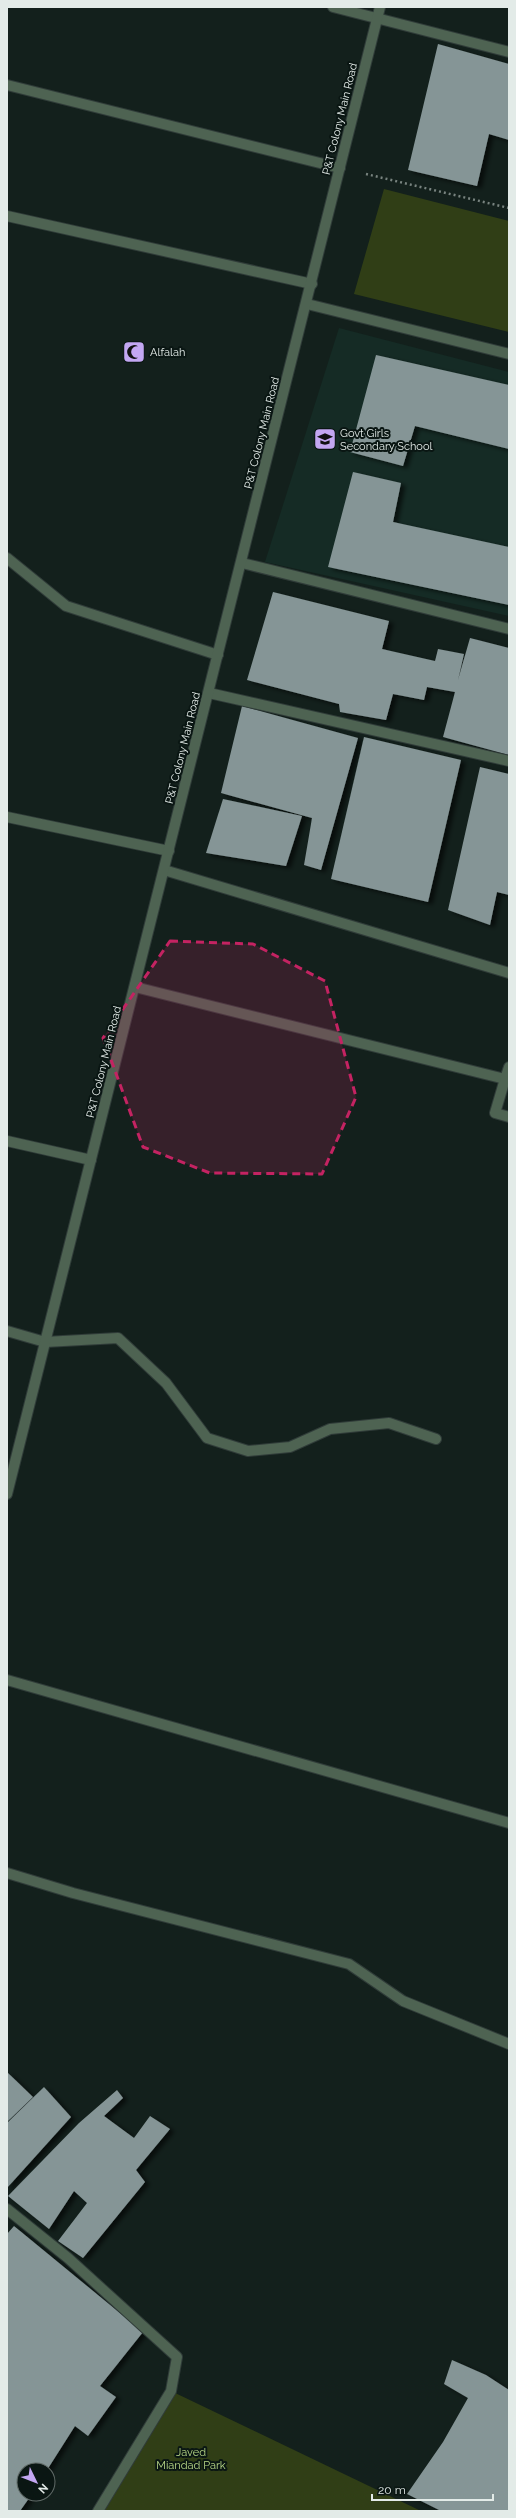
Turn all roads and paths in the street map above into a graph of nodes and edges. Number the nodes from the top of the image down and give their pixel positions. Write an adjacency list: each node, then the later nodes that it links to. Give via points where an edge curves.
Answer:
1 (333, 7): 2 (street)
2 (379, 12): 3 (street); 5 (street, P&T Colony Main Road)
3 (509, 52)
4 (7, 85): 5 (street)
5 (340, 168): 6 (path); 8 (street, P&T Colony Main Road)
6 (509, 208)
7 (7, 216): 8 (street)
8 (312, 284): 9 (street, P&T Colony Main Road)
9 (307, 304): 10 (street); 12 (street, P&T Colony Main Road)
10 (509, 354)
11 (7, 558): 14 (street, via 66,606)
12 (242, 563): 13 (street); 14 (street, P&T Colony Main Road)
13 (509, 629)
14 (218, 655): 15 (street, P&T Colony Main Road)
15 (209, 693): 16 (street); 18 (street, P&T Colony Main Road)
16 (509, 761)
17 (7, 818): 18 (street)
18 (169, 851): 19 (street, P&T Colony Main Road)
19 (164, 870): 20 (street); 21 (street, P&T Colony Main Road)
20 (509, 973)
21 (135, 986): 23 (street); 26 (street, P&T Colony Main Road)
22 (509, 1067): 23 (street)
23 (505, 1080): 24 (street, via 495,1113)
24 (509, 1117)
25 (7, 1141): 26 (street)
26 (91, 1160): 28 (street, P&T Colony Main Road)
27 (7, 1331): 28 (street)
28 (45, 1342): 29 (street, via 118,1338 166,1383 207,1438 248,1451 290,1447 330,1429 389,1423); 30 (street, P&T Colony Main Road)
29 (436, 1439)
30 (8, 1483): 31 (street, P&T Colony Main Road)
31 (7, 1494)
32 (7, 1680): 33 (street)
33 (509, 1823)
34 (7, 1873): 35 (street, via 73,1893 349,1964 403,2001)
35 (509, 2044)
36 (7, 2209): 37 (street, via 68,2258 177,2357 171,2391)
37 (98, 2511)

